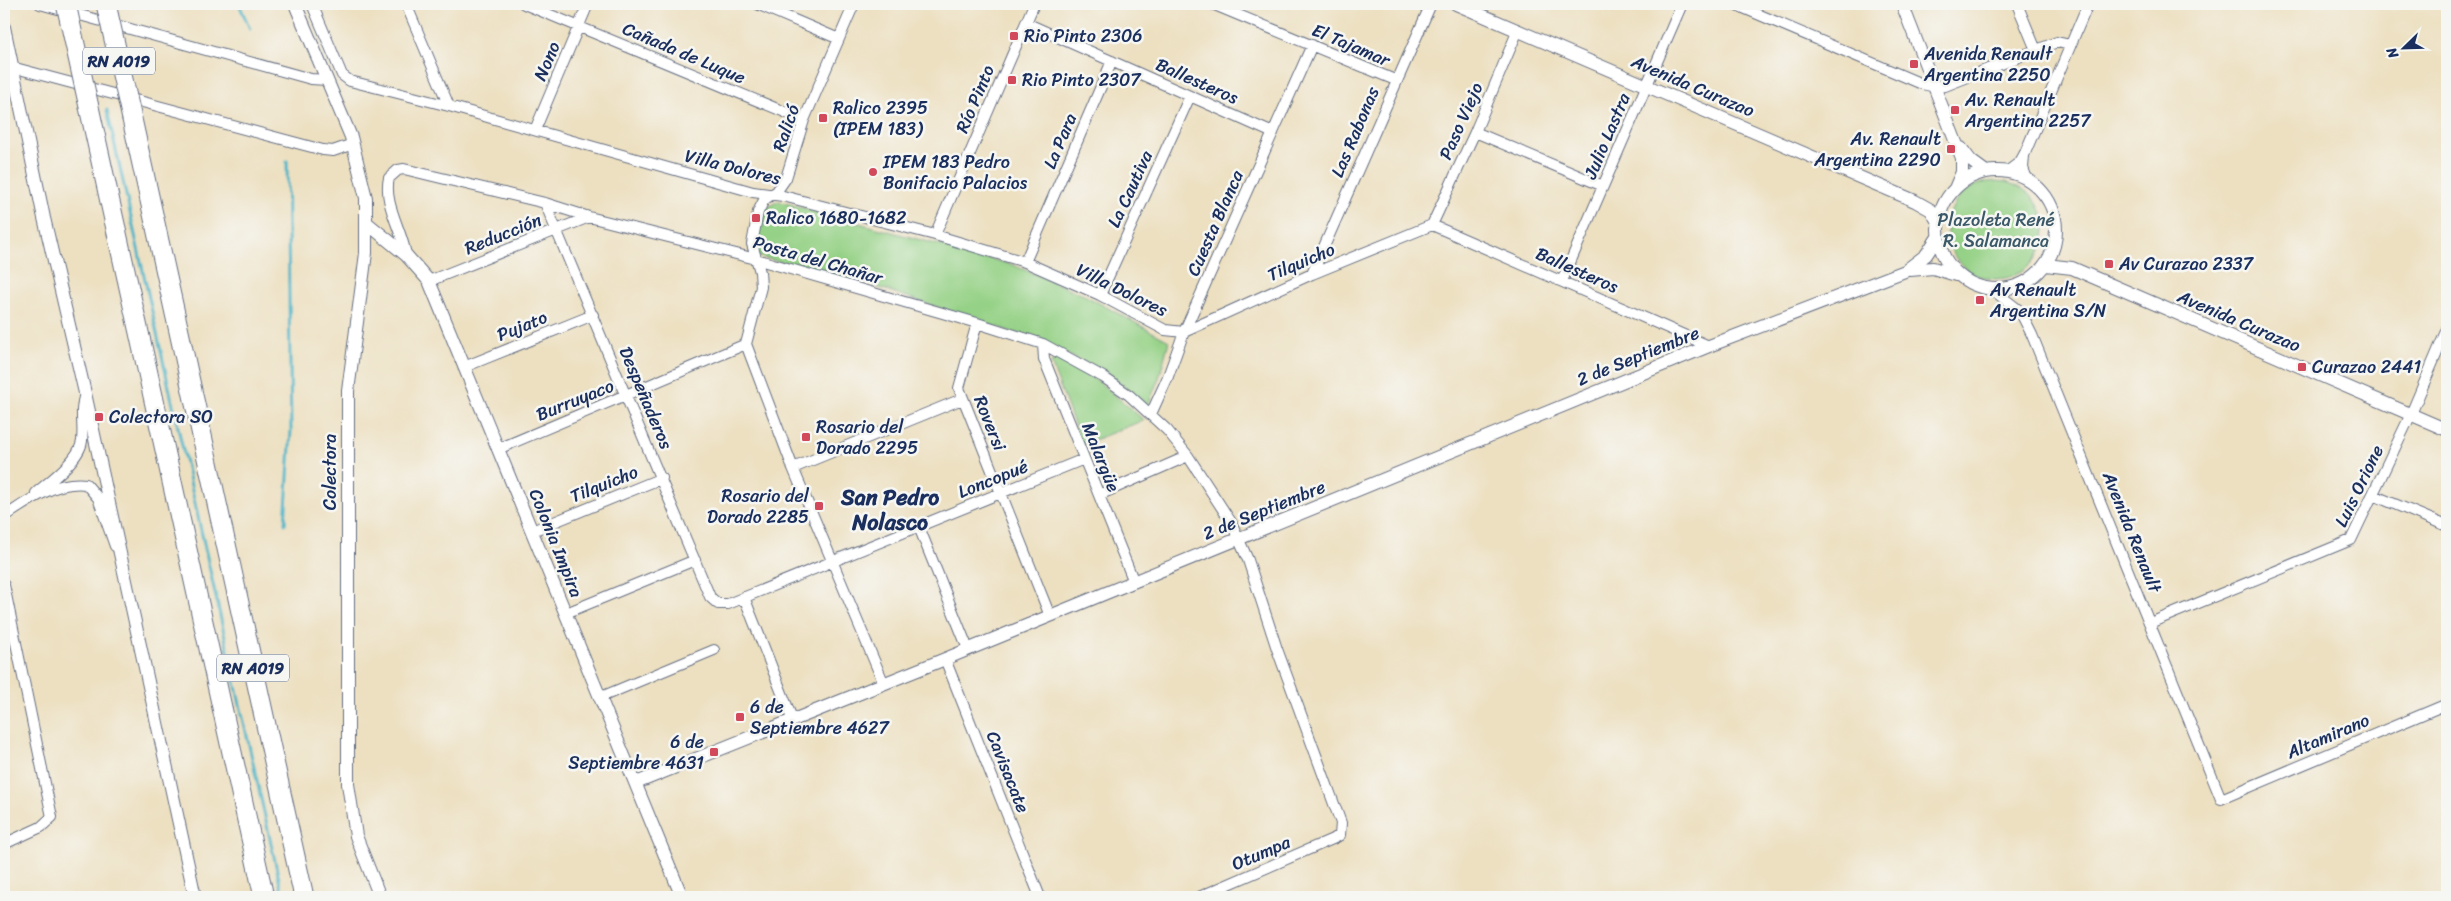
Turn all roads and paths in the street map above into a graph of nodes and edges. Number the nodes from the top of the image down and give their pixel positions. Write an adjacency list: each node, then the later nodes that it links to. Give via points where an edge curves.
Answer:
1 (40, 4): 30 (street, via 311,79)
2 (66, 4): 115 (highway, RN A019, bridge)
3 (106, 4): 85 (highway, RN A019, bridge)
4 (295, 4): 30 (street, Colectora)
5 (312, 4): 35 (street, Villa Dolores, via 342,75 350,81)
6 (406, 4): 35 (street)
7 (524, 4): 22 (street, Cañada de Luque)
8 (588, 4): 22 (street, Nono)
9 (757, 4): 24 (street)
10 (854, 4): 24 (street, Ralicó)
11 (1034, 4): 20 (street, Río Pinto)
12 (1212, 4): 26 (street, El Tajamar)
13 (1430, 4): 31 (street, Las Rabonas)
14 (1456, 4): 23 (street, Avenida Curazao)
15 (1682, 4): 32 (street, Julio Lastra)
16 (1734, 4): 33 (street, via 1922,84)
17 (1902, 4): 33 (street)
18 (2017, 4): 27 (street)
19 (2088, 4): 25 (street)
20 (1026, 23): 28 (street, Ballesteros); 57 (street, Río Pinto)
21 (4, 26): 29 (street)
22 (579, 26): 36 (street, Cañada de Luque); 37 (street, Nono)
23 (1518, 30): 32 (street, Avenida Curazao); 38 (street, Paso Viejo)
24 (839, 39): 36 (street, Ralicó)
25 (2070, 45): 27 (street, via 2057,42); 42 (street)
26 (1312, 46): 31 (street, El Tajamar); 39 (street, Cuesta Blanca)
27 (2036, 50): 33 (street, via 1946,86)
28 (1112, 62): 34 (street, Ballesteros); 62 (street, La Para)
29 (8, 66): 41 (street, via 323,150 333,151); 86 (street, via 85,394)
30 (327, 80): 41 (street, Colectora)
31 (1395, 80): 66 (street, Las Rabonas)
32 (1646, 84): 46 (street, Julio Lastra); 49 (street, Avenida Curazao)
33 (1936, 87): 40 (street)
34 (1190, 96): 39 (street, Ballesteros); 71 (street, La Cautiva)
35 (448, 106): 37 (street, Villa Dolores)
36 (804, 120): 48 (street, Ralicó, via 786,178)
37 (535, 130): 48 (street, Villa Dolores)
38 (1475, 132): 46 (street); 55 (street, Paso Viejo)
39 (1272, 133): 75 (street, Cuesta Blanca)
40 (1957, 141): 44 (street, via 1971,161); 47 (street, via 1963,165)
41 (353, 144): 54 (street, Colectora, via 363,182)
42 (2025, 153): 43 (street, via 2020,162); 45 (street, via 2023,168)
43 (2008, 171): 44 (street); 45 (street)
44 (1986, 172): 47 (street, via 1971,176)
45 (2027, 179): 59 (street, via 2043,192 2051,206 2056,222)
46 (1603, 186): 69 (street, Julio Lastra)
47 (1954, 190): 50 (street)
48 (772, 195): 57 (street, Villa Dolores); 61 (street, Ralicó, via 764,200 758,212 752,244)
49 (1915, 201): 50 (street, Avenida Curazao, via 1930,204); 53 (street, Avenida Curazao, via 1931,210)
50 (1944, 201): 53 (street)
51 (545, 203): 52 (street, Posta del Chañar); 56 (street, Despeñaderos); 60 (street, Posta del Chañar, via 398,170 389,178 387,194)
52 (589, 217): 56 (street, Reducción); 61 (street, Posta del Chañar)
53 (1938, 222): 58 (street)
54 (367, 223): 60 (street, Colonia Impira); 128 (street, Colectora, via 348,392 348,784 356,836)
55 (1432, 225): 66 (street, Tilquicho); 69 (street, Ballesteros)
56 (556, 230): 68 (street, Reducción); 72 (street, Despeñaderos)
57 (935, 235): 62 (street, Villa Dolores)
58 (1938, 237): 65 (street, 2 de Septiembre, via 1926,255); 67 (street, via 1951,268)
59 (2053, 248): 63 (street); 64 (street, Avenida Curazao)
60 (406, 256): 68 (street, Colonia Impira)
61 (756, 259): 73 (street, Posta del Chañar); 76 (street, Ralicó, via 761,287)
62 (1026, 262): 71 (street, Villa Dolores)
63 (2046, 265): 64 (street, Avenida Curazao); 70 (street, via 2024,284)
64 (2072, 268): 83 (street, Avenida Curazao)
65 (1905, 271): 67 (street, 2 de Septiembre, via 1933,268); 78 (street, 2 de Septiembre)
66 (1312, 274): 75 (street, Tilquicho)
67 (1962, 278): 70 (street)
68 (429, 281): 79 (street, Colonia Impira)
69 (1562, 282): 78 (street, Ballesteros)
70 (1993, 290): 110 (street, Avenida Renault, via 2020,312 2032,335)
71 (1100, 295): 75 (street, Villa Dolores, via 1165,330)
72 (593, 314): 79 (street, Pujato); 80 (street, Despeñaderos)
73 (977, 323): 77 (street, Posta del Chañar); 81 (street, Roversi, via 959,388)
74 (2447, 329): 83 (street, Luis Orione)
75 (1184, 332): 82 (street, Cuesta Blanca)
76 (746, 344): 80 (street, Burruyaco); 90 (street)
77 (1043, 344): 82 (street, Posta del Chañar, via 1103,377); 89 (street, Malargüe, via 1044,359)
78 (1709, 346): 101 (street, 2 de Septiembre)
79 (464, 367): 87 (street, Colonia Impira)
80 (627, 396): 87 (street, Burruyaco); 91 (street, Despeñaderos)
81 (962, 399): 90 (street); 93 (street, Roversi)
82 (1151, 414): 88 (street, Posta del Chañar)
83 (2411, 414): 84 (street, Avenida Curazao); 95 (street, Luis Orione)
84 (2447, 430)
85 (203, 438): 126 (highway, RN A019); 127 (highway, via 237,546)
86 (88, 440): 92 (street); 96 (street, via 69,463)
87 (498, 449): 100 (street, Colonia Impira)
88 (1188, 456): 94 (street); 101 (street, Posta del Chañar)
89 (1084, 459): 93 (street, Loncopué); 94 (street, Malargüe)
90 (793, 468): 103 (street)
91 (662, 478): 100 (street, Tilquicho); 102 (street, Despeñaderos)
92 (100, 491): 96 (street, via 86,484 70,484); 123 (street, via 121,556)
93 (1000, 493): 99 (street, Loncopué); 109 (street, Roversi)
94 (1099, 495): 104 (street, Malargüe)
95 (2372, 495): 98 (street); 110 (street, Luis Orione, via 2351,540 2346,543)
96 (26, 502): 97 (street)
97 (4, 517)
98 (2447, 526)
99 (919, 527): 103 (street, Loncopué); 112 (street)
100 (532, 531): 108 (street, Colonia Impira)
101 (1240, 539): 104 (street, 2 de Septiembre); 121 (street, Posta del Chañar, via 1342,823 1340,835)
102 (695, 560): 107 (street, Despeñaderos, via 710,597); 108 (street)
103 (832, 561): 106 (street, Loncopué); 114 (street)
104 (1134, 582): 109 (street, 2 de Septiembre)
105 (4, 584): 122 (street, via 52,817 41,828)
106 (744, 597): 107 (street, Loncopué, via 728,604); 118 (street)
107 (718, 604)
108 (566, 613): 116 (street, Colonia Impira)
109 (1050, 616): 112 (street, 2 de Septiembre)
110 (2150, 623): 120 (street, Avenida Renault)
111 (714, 650): 116 (street)
112 (968, 650): 113 (street, 2 de Septiembre)
113 (945, 659): 114 (street, 2 de Septiembre); 130 (street, Cavisacate)
114 (884, 684): 118 (street, 2 de Septiembre)
115 (217, 688): 124 (highway, via 228,784); 125 (highway, RN A019)
116 (601, 697): 119 (street, Colonia Impira)
117 (2447, 704): 120 (street, Altamirano)
118 (793, 721): 119 (street, 2 de Septiembre)
119 (636, 783): 129 (street, Colonia Impira)
120 (2221, 799)
121 (1336, 838): 131 (street, Otumpa)
122 (4, 844)
123 (195, 897)
124 (253, 897)
125 (264, 897)
126 (304, 897)
127 (315, 897)
128 (380, 897)
129 (682, 897)
130 (1040, 897)
131 (1199, 897)

